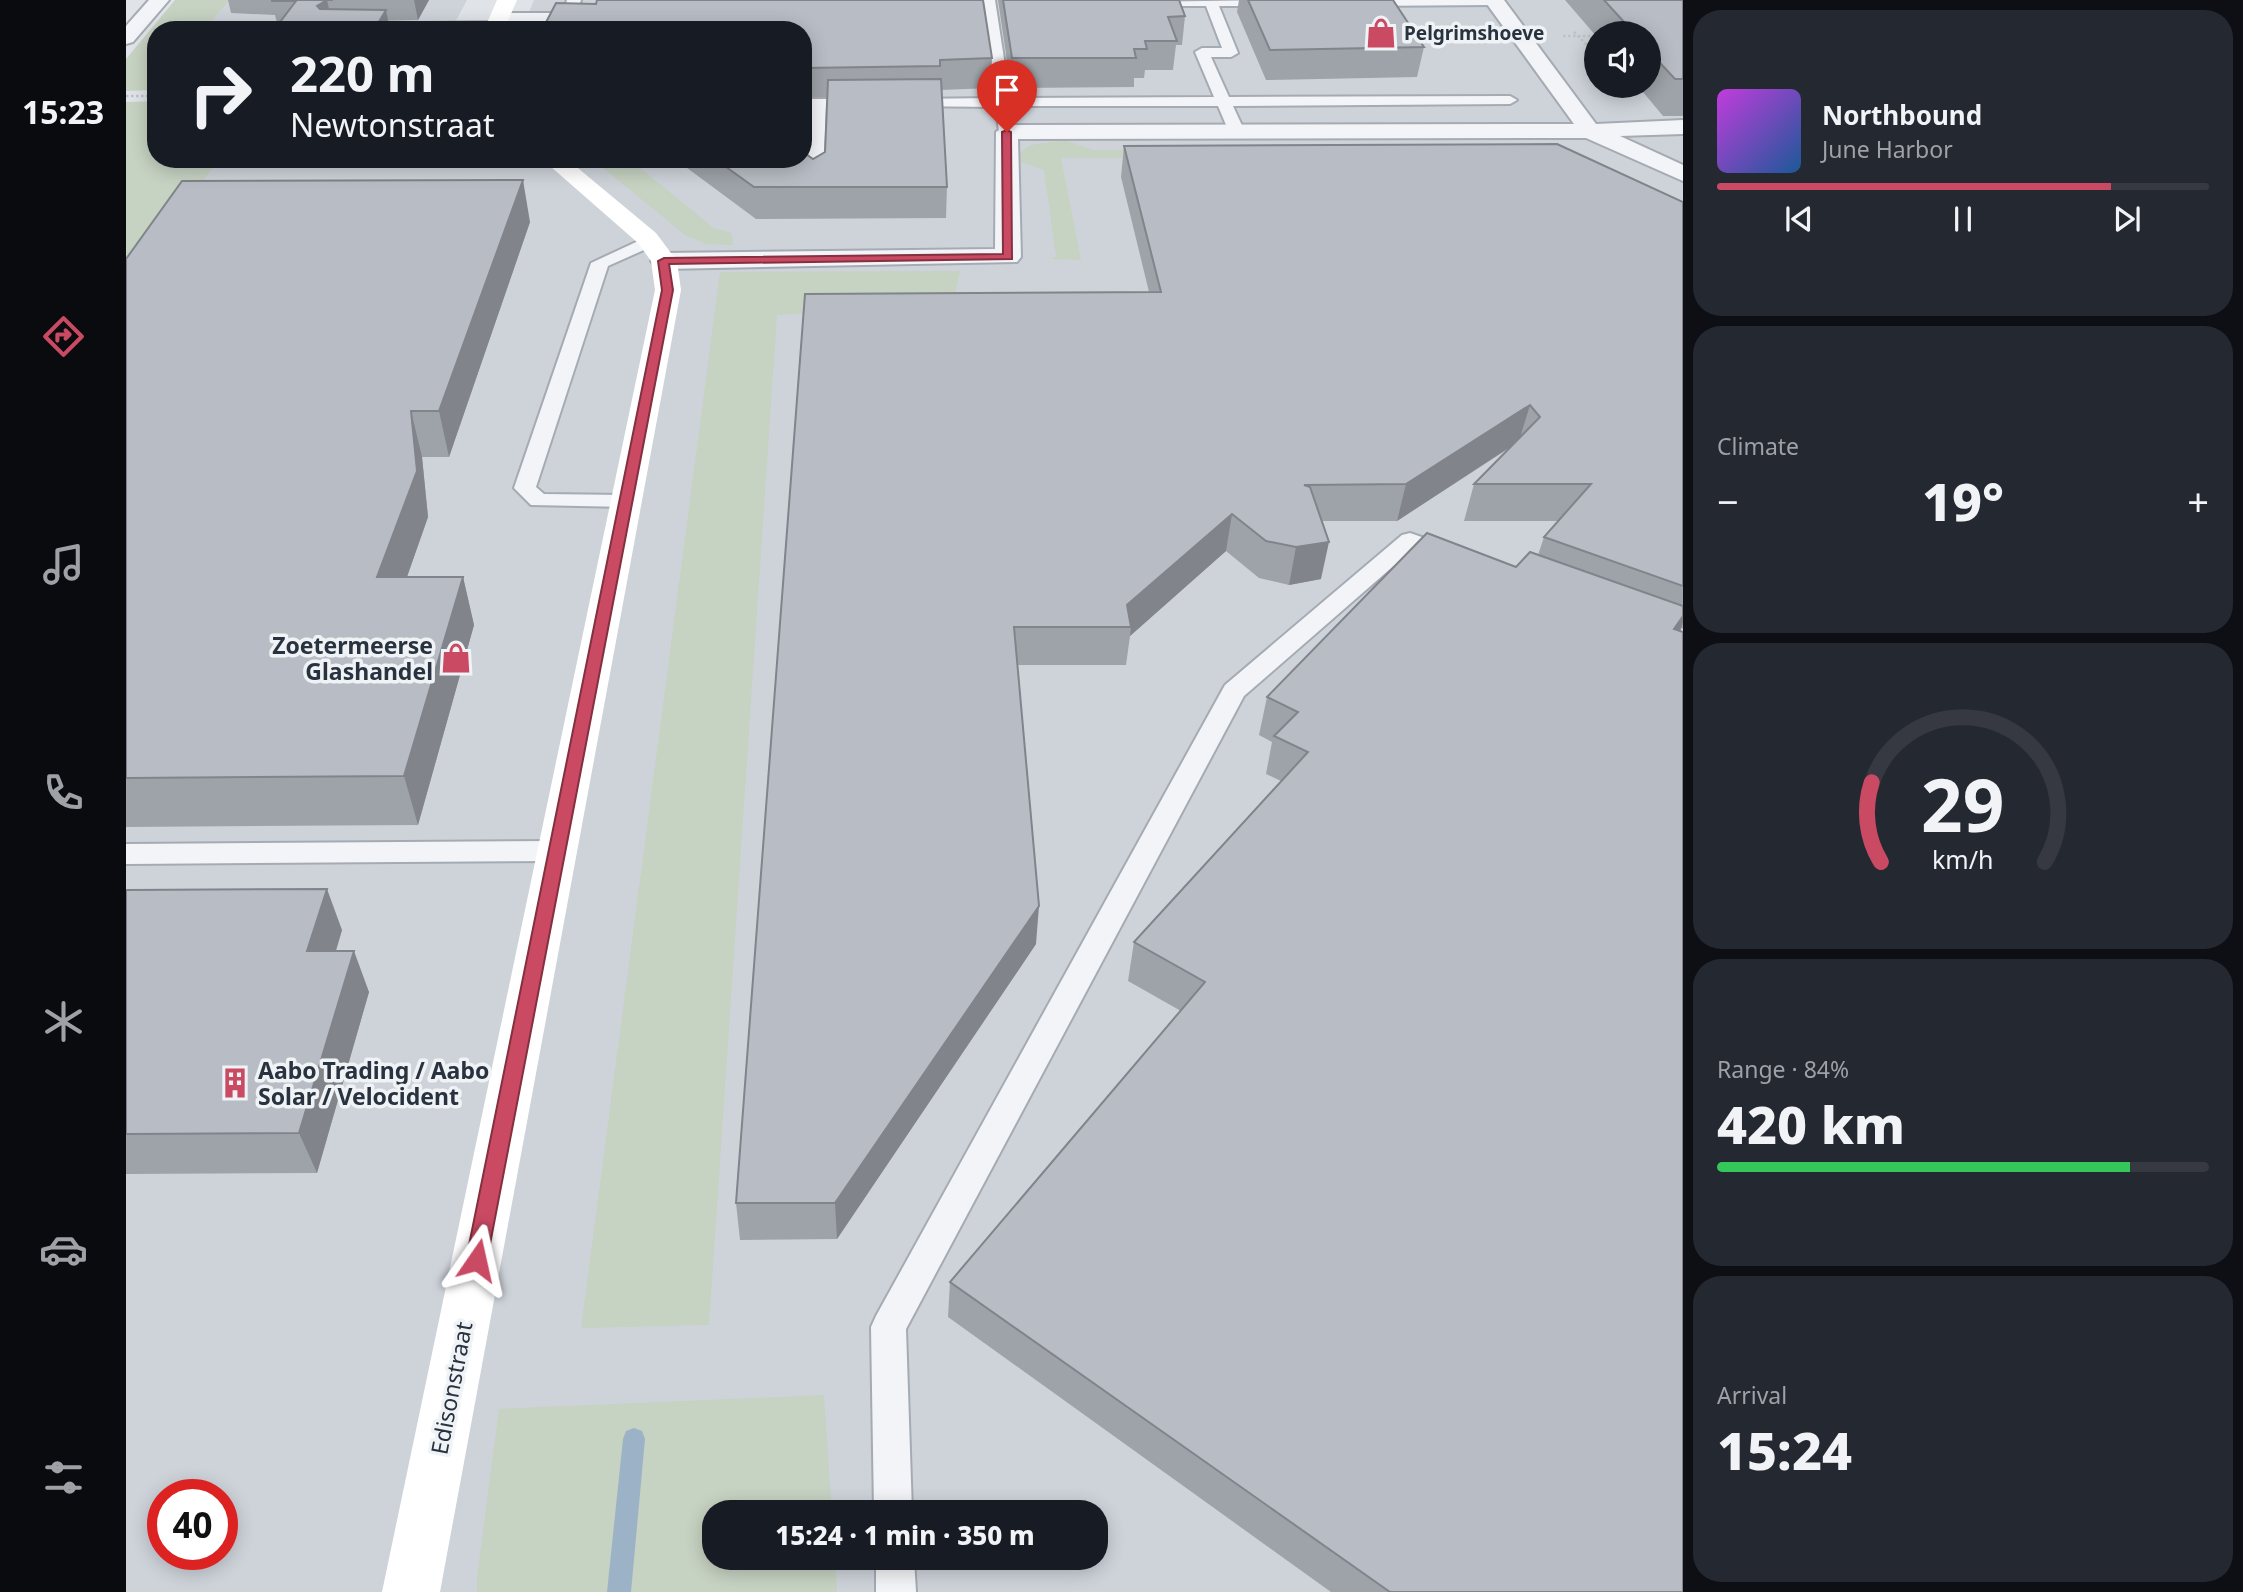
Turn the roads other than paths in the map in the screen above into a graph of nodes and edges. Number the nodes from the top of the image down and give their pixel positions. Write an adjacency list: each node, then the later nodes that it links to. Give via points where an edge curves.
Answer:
1 (159, 0): 11 (street)
2 (574, 0): 9 (lane, via 568,17)
3 (988, 0): 13 (lane)
4 (1495, 1): 8 (lane); 18 (street)
5 (1131, 2): 6 (lane)
6 (1211, 2): 7 (lane); 14 (lane, via 1231,53 1202,52)
7 (1292, 2)
8 (1346, 2)
9 (499, 18): 10 (lane)
10 (478, 21)
11 (126, 38)
12 (1510, 100): 14 (lane)
13 (1003, 102): 14 (lane); 15 (lane); 19 (lane)
14 (1223, 102): 20 (lane)
15 (812, 103)
16 (812, 123): 23 (lane)
17 (1683, 127): 18 (street)
18 (1590, 131): 20 (street); 22 (street)
19 (1007, 132): 20 (street); 24 (street, via 1008,257)
20 (1237, 132)
21 (563, 168): 24 (street)
22 (1683, 174)
23 (815, 183)
24 (656, 251): 25 (street, Edisonstraat, via 668,290); 25 (lane, via 600,262 525,488 539,500)
25 (626, 501): 27 (street, Edisonstraat)
26 (1475, 563): 29 (lane, via 1410,540 1234,691 888,1327)
27 (558, 851): 28 (lane); 31 (street, Edisonstraat)
28 (126, 854)
29 (894, 1500)
30 (895, 1570): 32 (lane)
31 (411, 1592)
32 (896, 1592)

